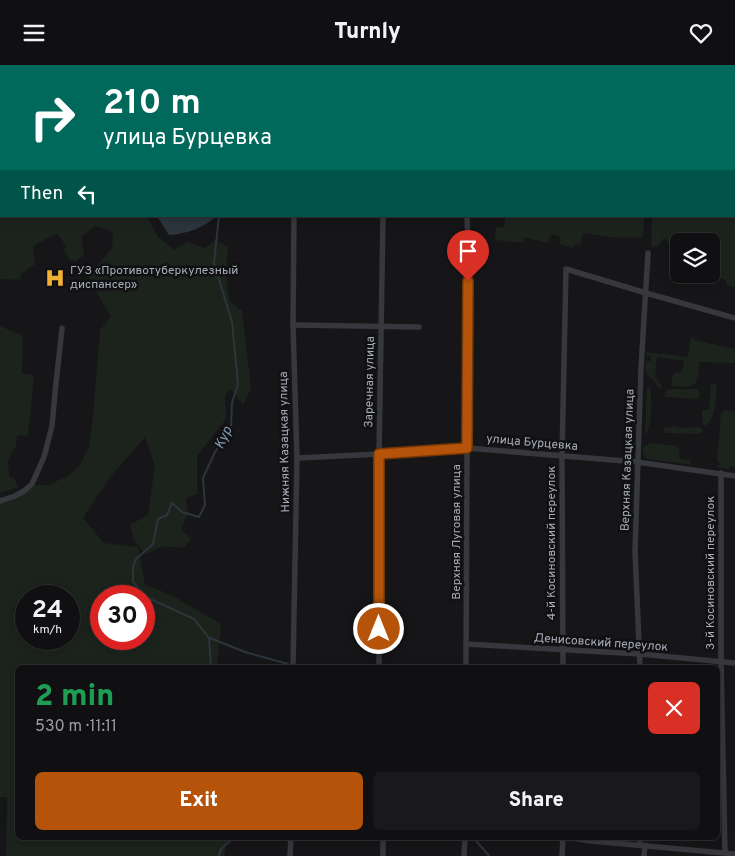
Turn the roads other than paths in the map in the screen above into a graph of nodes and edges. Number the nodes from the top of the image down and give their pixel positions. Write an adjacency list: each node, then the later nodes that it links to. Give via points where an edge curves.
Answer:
1 (294, 217): 7 (street, Нижняя Казацкая улица)
2 (382, 217): 8 (street, Заречная улица)
3 (467, 217): 11 (street, Верхняя Луговая улица)
4 (648, 253): 5 (street, Верхняя Казацкая улица)
5 (646, 293): 6 (street); 13 (street, 4-й Косиновский переулок, via 566,269); 15 (street, Верхняя Казацкая улица)
6 (735, 318)
7 (293, 325): 8 (street); 14 (street, Нижняя Казацкая улица)
8 (382, 326): 9 (street); 12 (street, Заречная улица)
9 (419, 327)
10 (62, 328): 18 (street, via 52,426 44,457 32,483 24,491)
11 (467, 448): 12 (street, улица Бурцевка); 13 (street, улица Бурцевка); 19 (street, Верхняя Луговая улица)
12 (379, 454): 14 (street, улица Бурцевка); 25 (street, Заречная улица)
13 (562, 456): 15 (street, улица Бурцевка); 20 (street, 4-й Косиновский переулок)
14 (296, 458): 24 (street, Нижняя Казацкая улица)
15 (637, 462): 16 (street, улица Бурцевка); 21 (street, Верхняя Казацкая улица, via 635,551)
16 (721, 473): 17 (street, улица Бурцевка); 22 (street, 3-й Косиновский переулок)
17 (735, 476)
18 (0, 501)
19 (466, 644): 20 (street, Денисовский переулок); 26 (street, Верхняя Луговая улица)
20 (563, 650): 21 (street, Денисовский переулок); 27 (street, 4-й Косиновский переулок)
21 (640, 654): 22 (street, Денисовский переулок); 28 (street, Верхняя Казацкая улица)
22 (721, 662): 23 (street, Денисовский переулок); 36 (street, 3-й Косиновский переулок)
23 (735, 663)
24 (293, 665)
25 (379, 665)
26 (466, 665)
27 (563, 665)
28 (640, 665)
29 (291, 840): 38 (street)
30 (383, 840): 39 (street)
31 (464, 840): 40 (street)
32 (564, 840): 41 (street)
33 (593, 840): 35 (street)
34 (641, 840): 35 (street)
35 (642, 845): 36 (street); 42 (street)
36 (725, 852): 37 (street)
37 (735, 854)
38 (290, 856)
39 (383, 856)
40 (464, 856)
41 (562, 856)
42 (644, 856)

